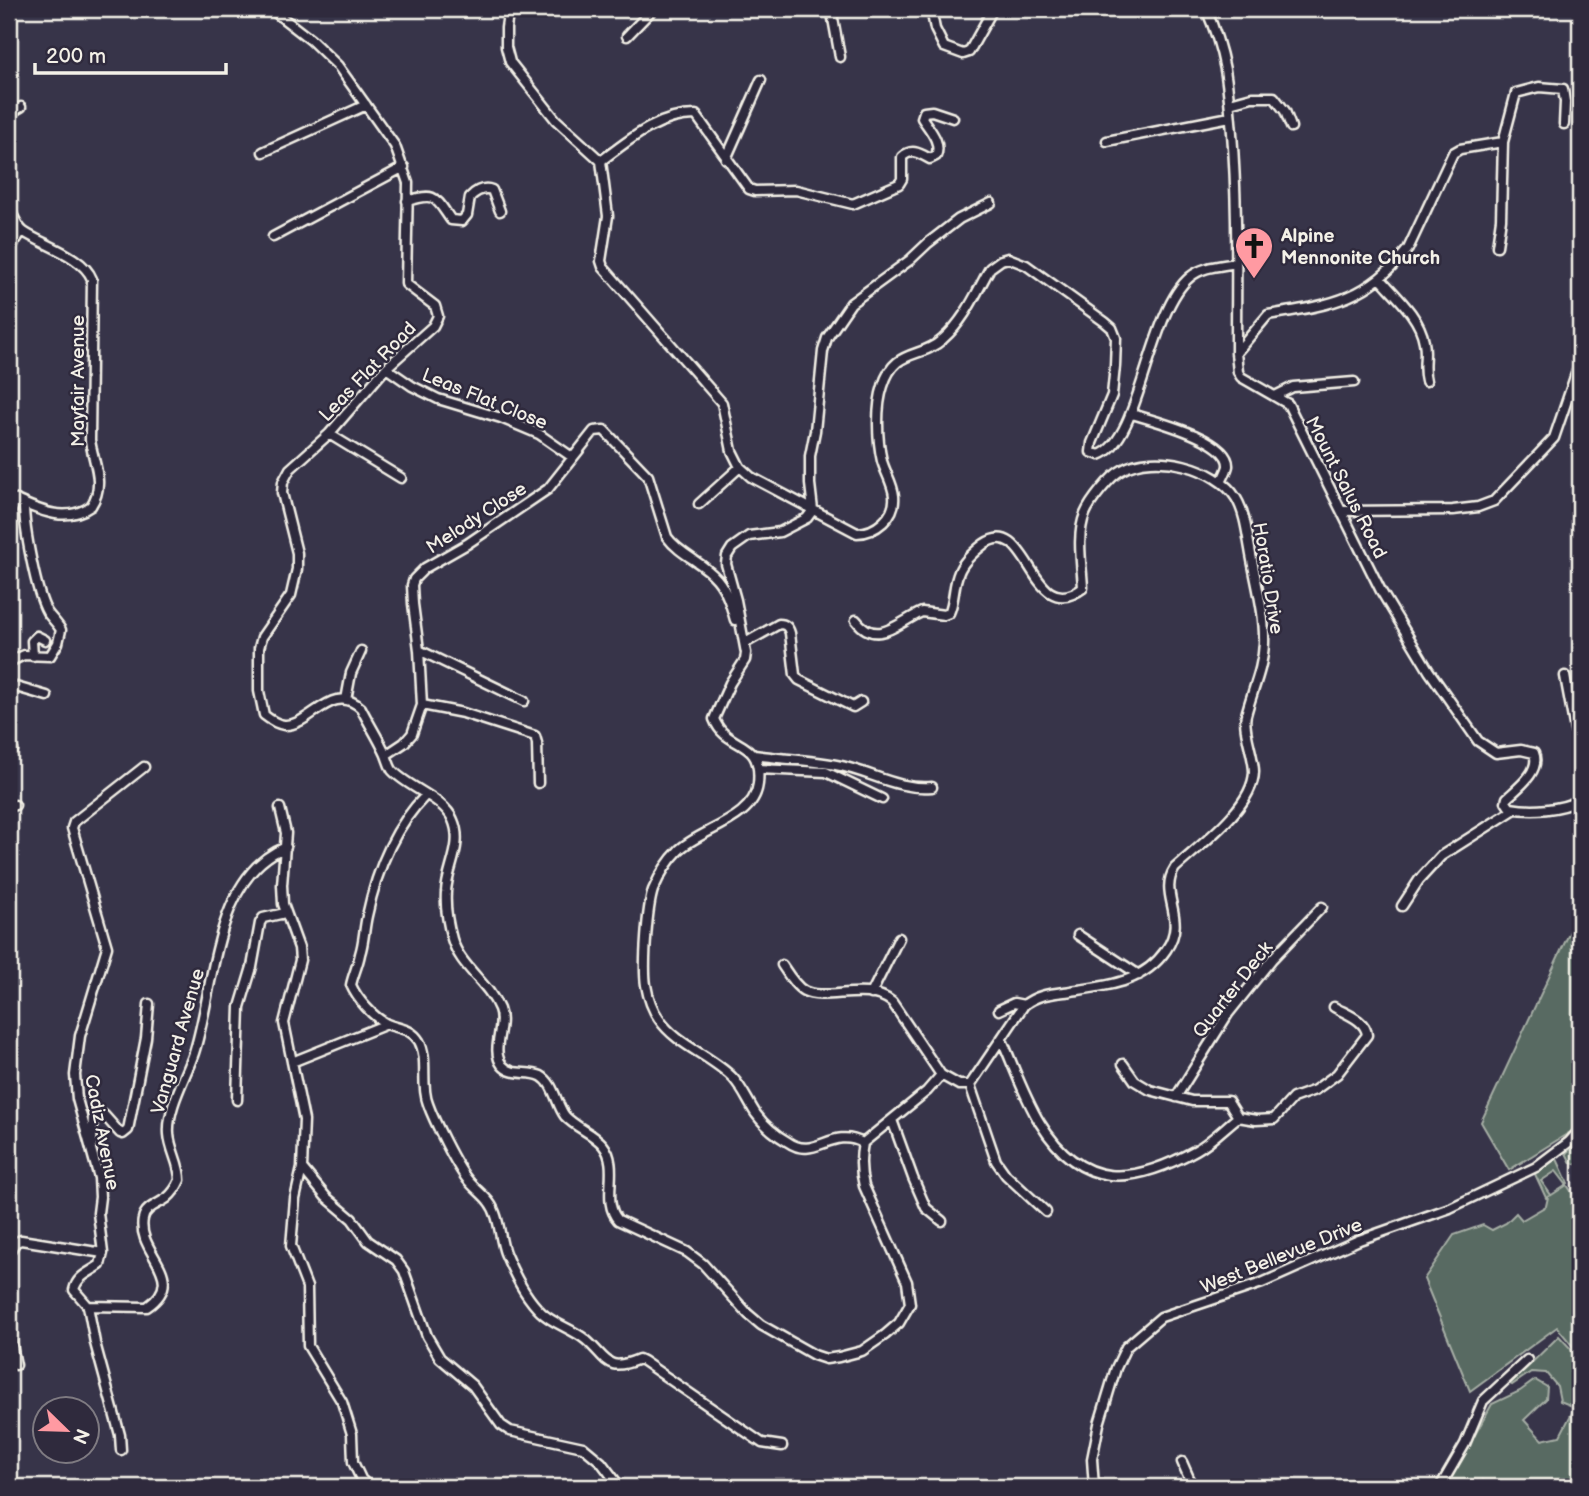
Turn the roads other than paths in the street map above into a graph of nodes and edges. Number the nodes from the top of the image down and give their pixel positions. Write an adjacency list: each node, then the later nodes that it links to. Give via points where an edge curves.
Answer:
1 (271, 9): 12 (street, Leas Flat Road, via 338,66)
2 (514, 9): 23 (street, via 506,27 510,62 556,120)
3 (653, 9): 8 (street)
4 (833, 9): 9 (street)
5 (931, 9): 6 (street, via 944,47 963,54 969,52)
6 (993, 9)
7 (1206, 9): 11 (street, Mount Salus Road, via 1226,67)
8 (627, 36)
9 (840, 57)
10 (761, 80): 22 (street)
11 (1230, 103): 15 (street, Mount Salus Road); 18 (street, via 1274,97)
12 (366, 105): 21 (street); 24 (street, Leas Flat Road)
13 (21, 107): 14 (street)
14 (9, 114)
15 (1230, 117): 19 (street); 33 (street, Mount Salus Road)
16 (953, 118): 22 (street, via 924,111 922,118 938,143 936,156 930,159 907,153 902,158 899,184 853,204 796,190 755,191 746,187)
17 (1564, 124): 20 (street, via 1563,89 1539,86 1516,93)
18 (1291, 127)
19 (1107, 141)
20 (1503, 142): 31 (street); 34 (street, via 1453,153 1408,249)
21 (263, 152)
22 (726, 159): 23 (street, via 699,117 688,115 649,125)
23 (601, 161): 44 (street, via 608,216 603,267 722,403)
24 (404, 167): 25 (street, Leas Flat Road); 30 (street)
25 (407, 201): 28 (street, via 431,195 451,220 462,221 470,197 488,188); 37 (street, Leas Flat Road, via 406,284 435,306 438,316 433,326)
26 (991, 203): 49 (street, via 959,219 851,303 827,338 810,456)
27 (9, 208): 29 (street)
28 (500, 211)
29 (22, 231): 32 (street); 47 (street, Mayfair Avenue, via 69,257 92,279 90,440 99,474 95,500 85,510 69,515)
30 (273, 237)
31 (1496, 246)
32 (9, 250)
33 (1236, 263): 35 (street, Mount Salus Road); 41 (street, via 1204,268 1178,291 1156,334)
34 (1380, 278): 35 (street, via 1351,298 1268,315); 38 (street, via 1419,328 1425,343)
35 (1236, 353): 40 (street, Mount Salus Road, via 1241,377)
36 (1580, 362): 50 (street, via 1554,438 1494,502 1453,510)
37 (386, 368): 42 (street, Leas Flat Road); 43 (street, Leas Flat Close, via 438,398 539,434)
38 (1426, 381)
39 (1354, 382): 40 (street, via 1293,387)
40 (1275, 396): 50 (street, Mount Salus Road, via 1288,404)
41 (1132, 414): 46 (street, via 1213,445 1228,465); 49 (street, via 1106,453 1091,452 1112,395 1115,332 1026,265 1009,258 1001,260 990,268 974,299 942,341 902,357 882,387 882,460 895,496 887,518 874,530 857,533)
42 (329, 434): 45 (street); 63 (street, Leas Flat Road, via 290,469 283,482 297,569 291,595 262,637 259,691 264,715 284,725)
43 (572, 457): 53 (street, Melody Close, via 594,431 604,430 648,476 667,537 719,580); 57 (street, Melody Close, via 548,489 414,579)
44 (740, 467): 48 (street); 49 (street)
45 (401, 478)
46 (1221, 482): 52 (street, Horatio Drive, via 1205,471 1175,462 1122,469 1085,513 1081,528 1083,588 1071,597 1057,597 1044,589 1018,548 1004,540 989,541 959,571 949,613 922,612 886,631 869,632); 86 (street, Horatio Drive, via 1236,498 1246,525 1261,603 1264,644 1244,719 1254,771 1252,786 1239,808 1170,875 1177,922 1174,935 1167,950)
47 (16, 501): 51 (street); 58 (street, via 47,612 61,629 50,656)
48 (699, 504)
49 (813, 510): 53 (street, via 780,532 749,536 727,556)
50 (1342, 512): 78 (street, Mount Salus Road, via 1381,591 1478,741 1496,753 1534,753 1531,774 1507,798)
51 (9, 515)
52 (856, 620)
53 (741, 629): 55 (street)
54 (45, 640): 58 (street, via 37,636 32,640)
55 (746, 643): 65 (street, via 784,624 789,627 799,680 853,707); 69 (street, via 745,660 714,719 718,729)
56 (361, 650): 63 (street)
57 (419, 650): 64 (street); 66 (street, Melody Close)
58 (33, 656): 59 (street)
59 (9, 662)
60 (1565, 676): 67 (street)
61 (9, 685): 62 (street)
62 (47, 696)
63 (346, 700): 68 (street, via 361,708)
64 (524, 701)
65 (861, 702)
66 (422, 705): 68 (street, Melody Close, via 412,734); 72 (street, via 535,736)
67 (1580, 738)
68 (386, 755): 74 (street, via 392,770)
69 (754, 755): 71 (street); 73 (street, via 839,765 915,788)
70 (144, 767): 104 (street, Cadiz Avenue, via 72,828 107,947 76,1058 77,1099)
71 (758, 769): 75 (street, via 826,772); 103 (street, via 753,799 735,817 680,849 652,892 645,972 650,1003 668,1031 731,1076 756,1113 787,1142 804,1149 841,1137)
72 (538, 783)
73 (932, 786)
74 (426, 795): 92 (street, via 396,835 378,876 351,985); 103 (street, via 453,819 456,856 446,891 450,928 458,955 498,1006 502,1026 496,1054 504,1068 544,1078 566,1117 603,1144 610,1163 611,1213 618,1220 687,1252 761,1325 826,1359 862,1351 899,1322 910,1304 907,1282 864,1186 860,1171)
75 (882, 799)
76 (1580, 800): 78 (street, via 1563,807)
77 (280, 808): 79 (street)
78 (1515, 809): 80 (street, via 1441,856)
79 (286, 847): 82 (street); 110 (street, Vanguard Avenue, via 253,869 222,929 194,1053 170,1121 180,1180 176,1190 144,1213 142,1221 164,1280 161,1296 147,1307)
80 (1402, 906)
81 (1322, 907): 98 (street, Quarter Deck, via 1228,1014)
82 (285, 914): 94 (street, via 300,960 284,1023); 99 (street, via 263,918 260,923 240,1007)
83 (1078, 935): 86 (street)
84 (899, 937): 87 (street)
85 (782, 965): 87 (street, via 804,991)
86 (1139, 975): 89 (street, Horatio Drive, via 1123,982 1036,996)
87 (872, 994): 96 (street, via 892,1002)
88 (149, 1004): 104 (street, via 128,1130 120,1133 96,1111)
89 (1024, 1005): 91 (street, Horatio Drive, via 1014,1003); 93 (street)
90 (1334, 1007): 100 (street, via 1367,1030 1336,1073 1315,1090 1293,1098 1274,1119)
91 (999, 1010)
92 (387, 1024): 94 (street); 114 (street, via 411,1031 419,1041 427,1103 466,1178 491,1204 505,1252 542,1314 585,1339 616,1366 639,1359 762,1443)
93 (1002, 1040): 97 (street); 100 (street, via 1041,1124 1062,1151 1090,1172 1110,1176 1153,1170 1198,1149)
94 (292, 1062): 105 (street, via 304,1120)
95 (1122, 1064): 98 (street, via 1142,1086)
96 (941, 1075): 97 (street, via 959,1085); 101 (street)
97 (970, 1085): 106 (street, via 996,1161)
98 (1176, 1097): 100 (street, via 1228,1101)
99 (237, 1100)
100 (1238, 1117)
101 (892, 1120): 103 (street); 107 (street, via 926,1208)
102 (1580, 1130): 119 (street, West Bellevue Drive, via 1536,1167 1450,1208 1359,1240 1262,1283 1161,1317 1126,1347 1116,1368 1092,1459)
103 (863, 1143)
104 (92, 1154): 109 (street, Cadiz Avenue, via 99,1178)
105 (302, 1168): 117 (street, via 290,1237 307,1287 307,1346 342,1402 352,1434 353,1462); 118 (street, via 368,1241 396,1260 440,1358 472,1386 501,1424 510,1431 583,1447)
106 (1046, 1212)
107 (942, 1220)
108 (9, 1252): 109 (street, via 21,1240)
109 (103, 1253): 110 (street, via 100,1265 79,1278 74,1290)
110 (88, 1306): 115 (street)
111 (9, 1331): 113 (street)
112 (1527, 1360): 121 (street, via 1483,1401)
113 (16, 1365)
114 (782, 1446)
115 (121, 1450)
116 (1182, 1462): 120 (street)
117 (369, 1487)
118 (620, 1487)
119 (1094, 1487)
120 (1194, 1487)
121 (1440, 1487)

